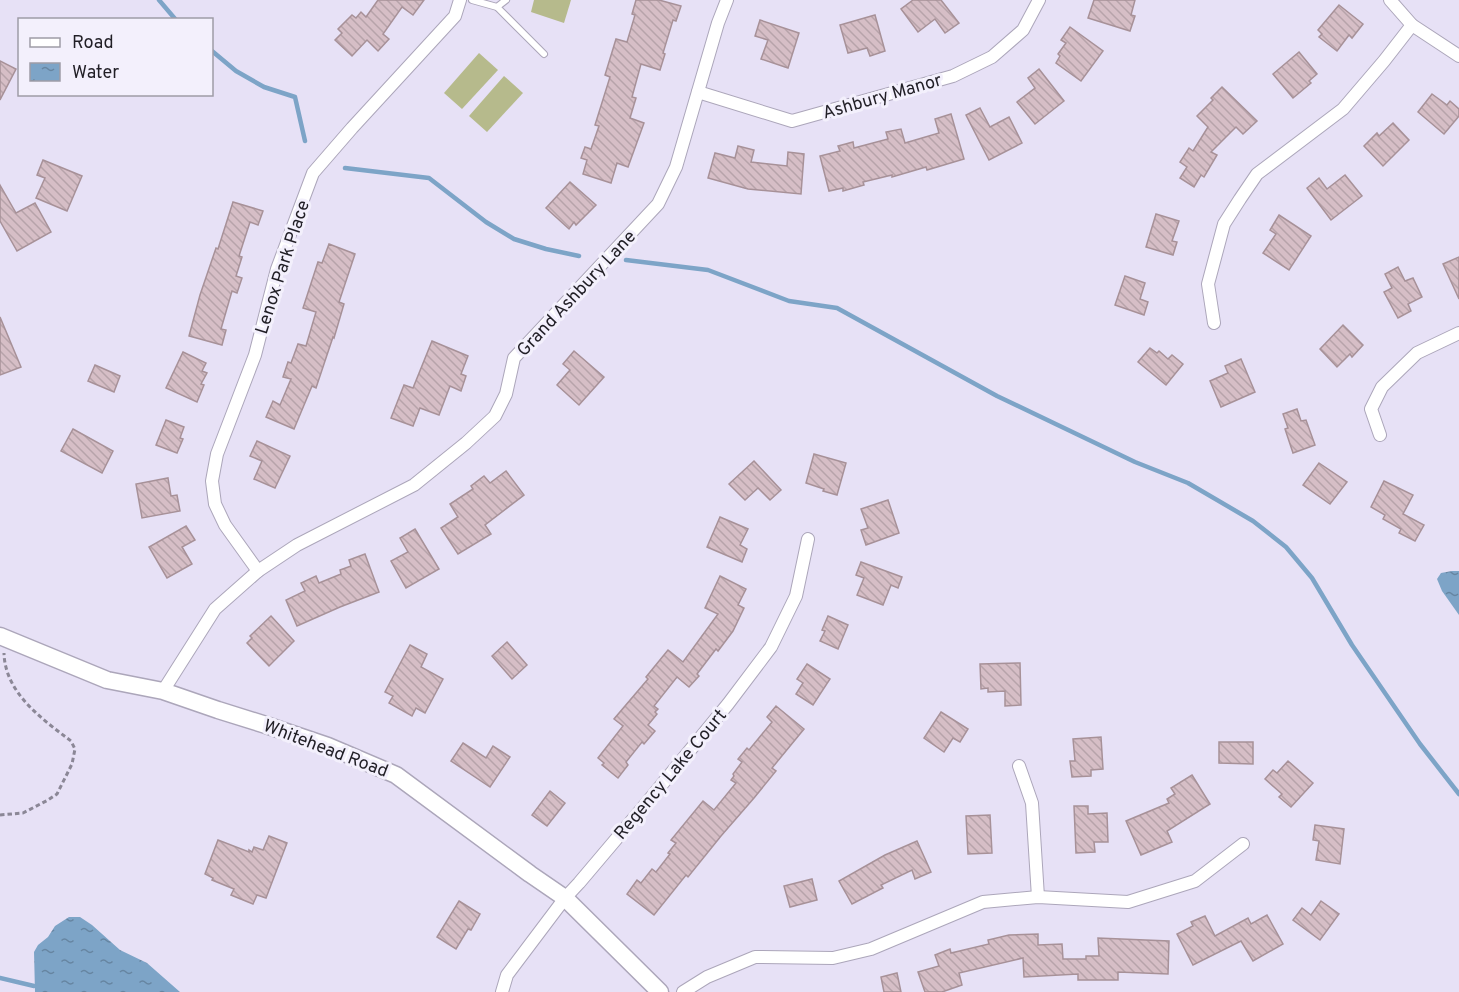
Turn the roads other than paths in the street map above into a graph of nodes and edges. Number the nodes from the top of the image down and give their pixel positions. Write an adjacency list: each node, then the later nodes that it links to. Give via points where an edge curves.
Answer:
1 (459, 0): 16 (street, Lenox Park Place, via 455,16 313,173 277,269 255,355 217,454 212,481 215,504 225,525)
2 (472, 0): 7 (lane)
3 (506, 0): 7 (lane)
4 (727, 0): 11 (street, Grand Ashbury Lane)
5 (1039, 0): 11 (street, Ashbury Manor, via 1023,30 992,57 952,76 792,121)
6 (1390, 0): 8 (street)
7 (497, 7): 9 (lane)
8 (1412, 26): 10 (street); 12 (street, via 1343,109 1257,174 1240,199 1224,224 1208,284)
9 (544, 54)
10 (1459, 56)
11 (698, 92): 16 (street, Grand Ashbury Lane, via 676,166 658,204 514,358 506,394 495,416 414,485 297,545)
12 (1214, 323)
13 (1459, 333): 14 (street, via 1417,353 1382,387 1371,409)
14 (1380, 435)
15 (808, 539): 22 (street, Regency Lake Court, via 796,596 771,647)
16 (258, 571): 18 (street, Grand Ashbury Lane, via 215,609)
17 (2, 643): 18 (street, Whitehead Road, via 107,680)
18 (163, 691): 22 (street, Whitehead Road, via 328,746 396,775)
19 (1019, 766): 21 (street, via 1032,803)
20 (1243, 844): 21 (street, via 1195,881 1128,902)
21 (1038, 897): 25 (street, via 983,902 871,949 833,958 755,957)
22 (565, 898): 23 (street, Regency Lake Court, via 507,975); 24 (street, Whitehead Road)
23 (502, 992)
24 (660, 992)
25 (683, 992)

